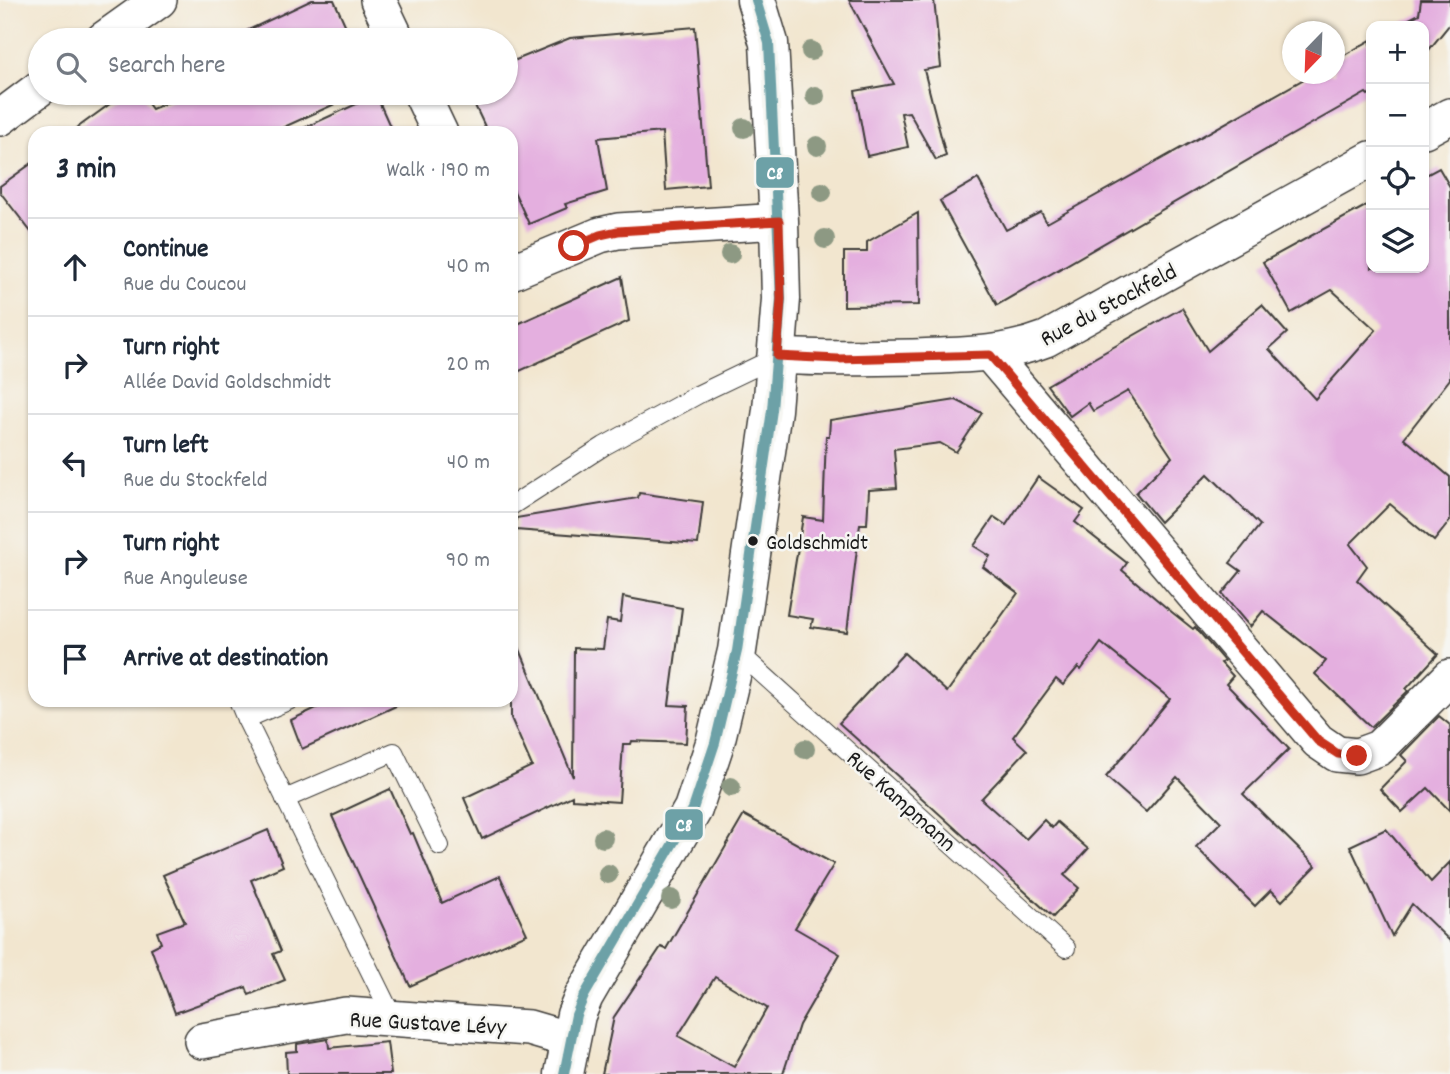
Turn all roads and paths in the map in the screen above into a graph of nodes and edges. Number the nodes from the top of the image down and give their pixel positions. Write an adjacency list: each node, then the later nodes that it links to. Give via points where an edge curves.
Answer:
1 (159, 0): 4 (street)
2 (378, 0): 5 (street)
3 (756, 0): 13 (street, via 769,43)
4 (120, 28)
5 (391, 28)
6 (28, 97): 9 (street)
7 (427, 105): 10 (street)
8 (1450, 116): 11 (street)
9 (0, 118)
10 (437, 126)
11 (1429, 127)
12 (1366, 162): 15 (street, Rue du Stockfeld, via 1046,339)
13 (779, 221): 14 (street, via 618,231); 16 (street)
14 (518, 269)
15 (990, 355): 16 (street, Rue du Stockfeld); 19 (street, via 1318,741 1338,754 1357,756 1379,748)
16 (777, 356): 17 (lane, via 604,446); 18 (street)
17 (518, 501)
18 (737, 651): 25 (lane, Rue Kampmann); 28 (street, via 715,743 693,808 584,996)
19 (1450, 677)
20 (241, 707): 22 (lane)
21 (274, 707): 22 (lane)
22 (246, 719): 23 (lane)
23 (285, 799): 24 (lane, via 394,752); 26 (lane)
24 (440, 846)
25 (1066, 948)
26 (393, 1018): 27 (street, Rue Gustave Lévy, via 346,1015); 28 (street, Rue Gustave Lévy, via 529,1028)
27 (202, 1041)
28 (567, 1057)

